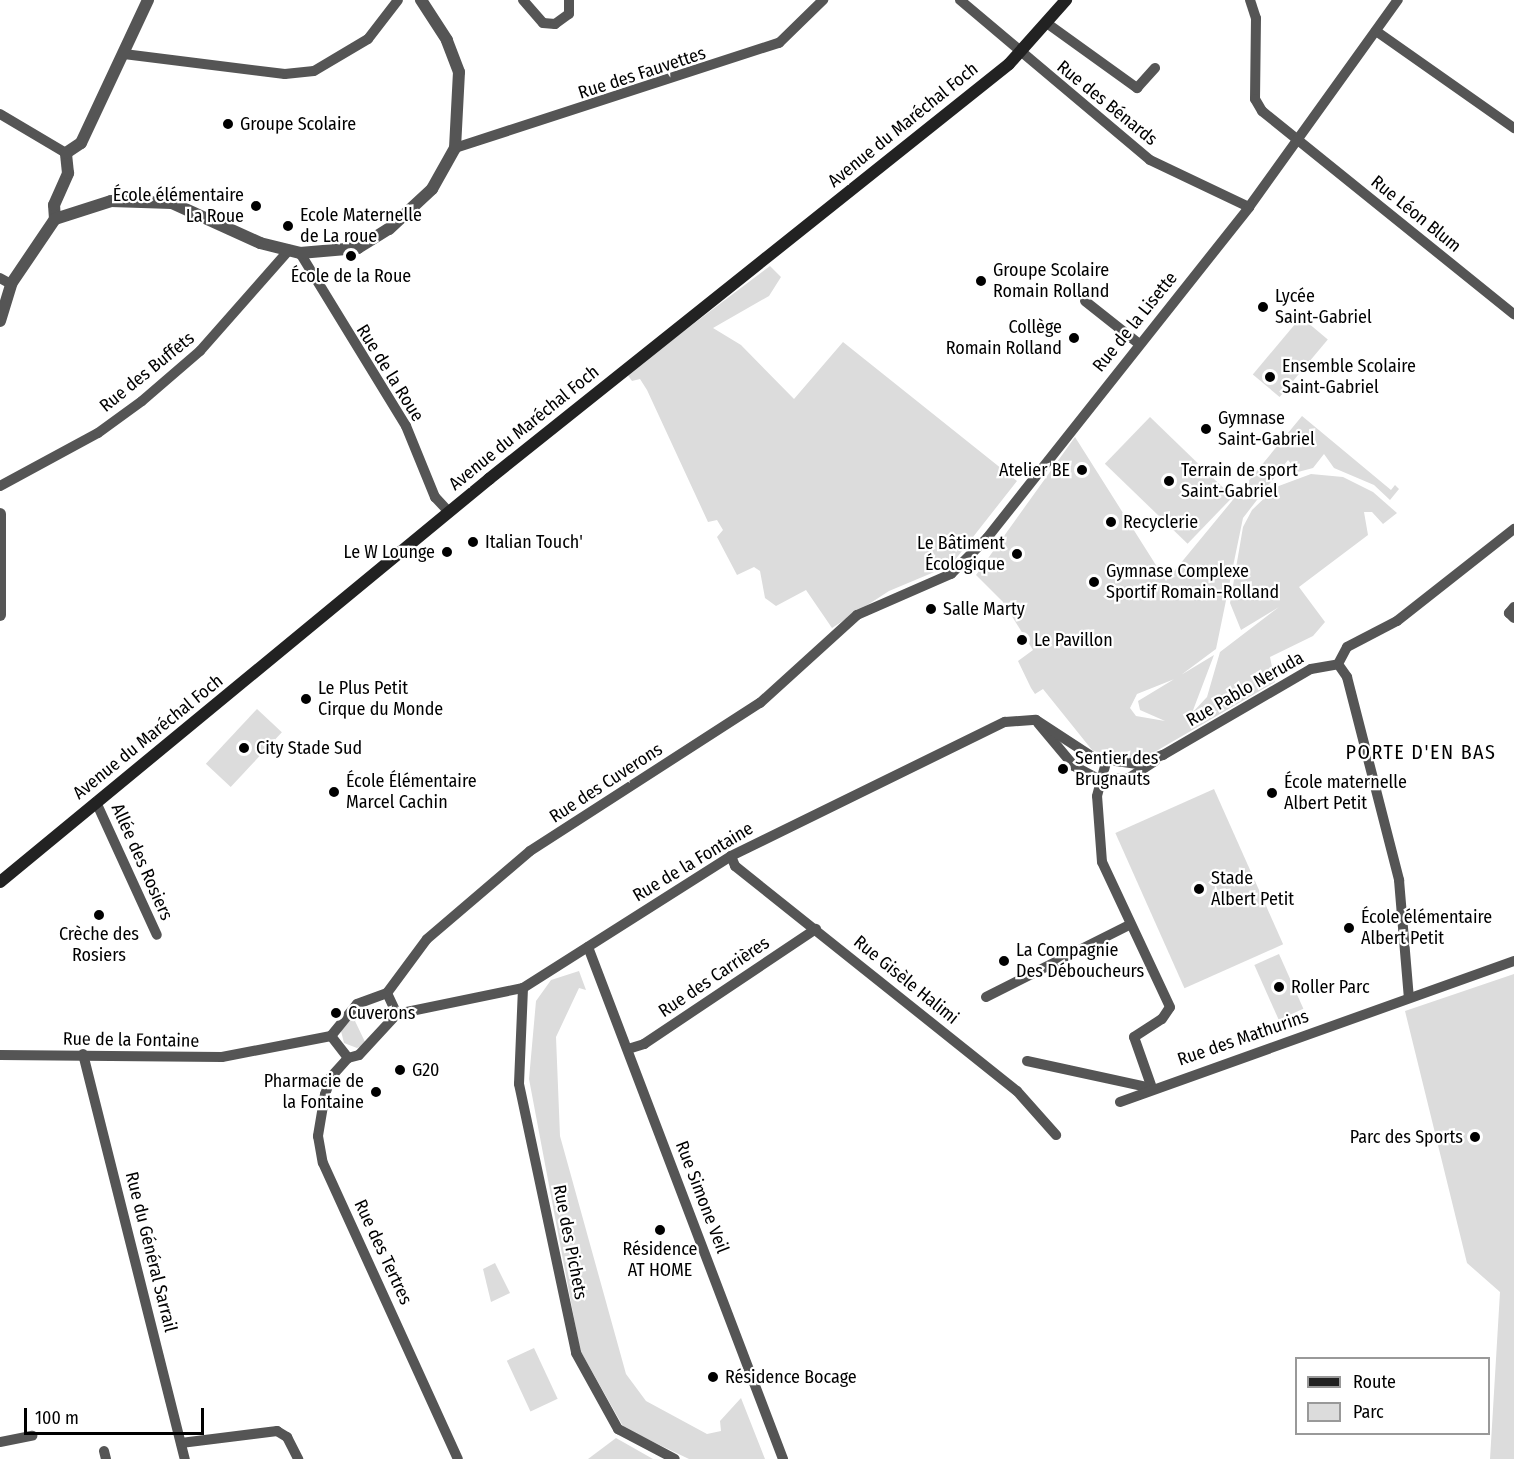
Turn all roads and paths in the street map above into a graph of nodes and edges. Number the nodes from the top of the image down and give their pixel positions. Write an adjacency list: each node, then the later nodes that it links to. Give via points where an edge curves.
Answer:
1 (148, 0): 14 (street)
2 (398, 0): 14 (street, via 368,39 314,71 285,74)
3 (421, 0): 19 (street, via 447,40 459,72)
4 (523, 0): 5 (street, via 543,23 555,24 569,15)
5 (568, 0)
6 (823, 0): 19 (street, Rue des Fauvettes, via 779,43)
7 (960, 0): 13 (street, Rue des Bénards)
8 (1066, 0): 11 (main road, Avenue du Maréchal Foch)
9 (1250, 0): 18 (street, Rue Léon Blum, via 1256,18 1255,99)
10 (1398, 0): 12 (street, Rue de la Lisette)
11 (1048, 24): 13 (main road, Avenue du Maréchal Foch); 15 (street, via 1137,88)
12 (1376, 31): 17 (street); 18 (street, Rue de la Lisette)
13 (1021, 52): 21 (street, Rue des Bénards, via 1150,160); 31 (main road, Avenue du Maréchal Foch)
14 (124, 54): 20 (street, via 81,143)
15 (1155, 68)
16 (0, 114): 20 (street)
17 (1514, 128)
18 (1298, 140): 21 (street, Rue de la Lisette); 27 (street, Rue Léon Blum)
19 (455, 148): 23 (street, via 432,189 389,229 358,248)
20 (66, 153): 22 (street, via 68,172 54,205)
21 (1249, 207): 29 (street, Rue de la Lisette)
22 (55, 219): 23 (street, via 111,201 172,203); 24 (street)
23 (294, 252): 30 (street, Rue des Buffets, via 200,351 141,401 98,433); 31 (street, Rue de la Roue, via 406,426 435,497)
24 (5, 281): 25 (street)
25 (3, 300): 28 (street)
26 (1085, 302): 29 (street)
27 (1514, 314)
28 (0, 321)
29 (1138, 344): 37 (street, Rue de la Lisette, via 987,538 951,574)
30 (0, 486)
31 (449, 512): 44 (main road, Avenue du Maréchal Foch)
32 (0, 514): 34 (street)
33 (1514, 529): 39 (street, via 1397,621 1347,647)
34 (1, 582): 36 (street)
35 (1514, 607): 38 (street, via 1509,613)
36 (0, 615)
37 (857, 615): 53 (street, Rue des Cuverons, via 760,703 520,859 427,939)
38 (1514, 618)
39 (1338, 664): 41 (street, Rue Pablo Neruda, via 1311,669); 55 (street, via 1347,677 1399,880)
40 (1036, 720): 42 (street, Rue Pablo Neruda); 43 (street, via 1074,766); 45 (street, Rue de la Fontaine, via 1005,722)
41 (1163, 755): 42 (street, Rue Pablo Neruda, via 1138,764); 43 (street, Rue Pablo Neruda, via 1129,778)
42 (1106, 762): 43 (street)
43 (1100, 780): 47 (street, via 1102,862)
44 (96, 802): 46 (main road, Avenue du Maréchal Foch); 49 (street, Allée des Rosiers)
45 (731, 856): 48 (street, Rue Gisèle Halimi, via 735,866); 50 (street, Rue de la Fontaine)
46 (0, 882)
47 (1129, 925): 54 (street); 63 (street, via 1170,1007 1162,1019 1134,1037)
48 (816, 929): 58 (street, Rue des Carrières, via 644,1044); 65 (street, Rue Gisèle Halimi, via 1017,1091)
49 (157, 935)
50 (588, 948): 52 (street, Rue de la Fontaine); 58 (street, Rue Simone Veil)
51 (1514, 961): 55 (street, Rue des Mathurins)
52 (523, 988): 56 (street, Rue de la Fontaine); 72 (street, Rue des Pichets, via 519,1084 576,1353 618,1429)
53 (387, 993): 56 (street); 57 (street, via 357,1004)
54 (986, 997)
55 (1409, 998): 63 (street, Rue des Mathurins)
56 (397, 1014): 61 (street, Rue des Tertres, via 377,1038)
57 (331, 1036): 59 (street, Rue de la Fontaine, via 222,1057); 61 (street)
58 (628, 1049): 73 (street, Rue Simone Veil)
59 (83, 1054): 60 (street, Rue de la Fontaine); 68 (street, Rue du Général Sarrail)
60 (0, 1055)
61 (348, 1058): 71 (street, Rue des Tertres, via 331,1077 325,1094 318,1136 323,1163)
62 (1027, 1061): 63 (street)
63 (1152, 1088): 64 (street, Rue des Mathurins)
64 (1120, 1102)
65 (1056, 1135)
66 (32, 1436): 67 (street)
67 (0, 1442)
68 (181, 1443): 69 (street, Rue du Général Sarrail); 70 (street, via 277,1431 288,1437)
69 (185, 1459)
70 (298, 1459)
71 (459, 1459)
72 (675, 1459)
73 (783, 1459)

